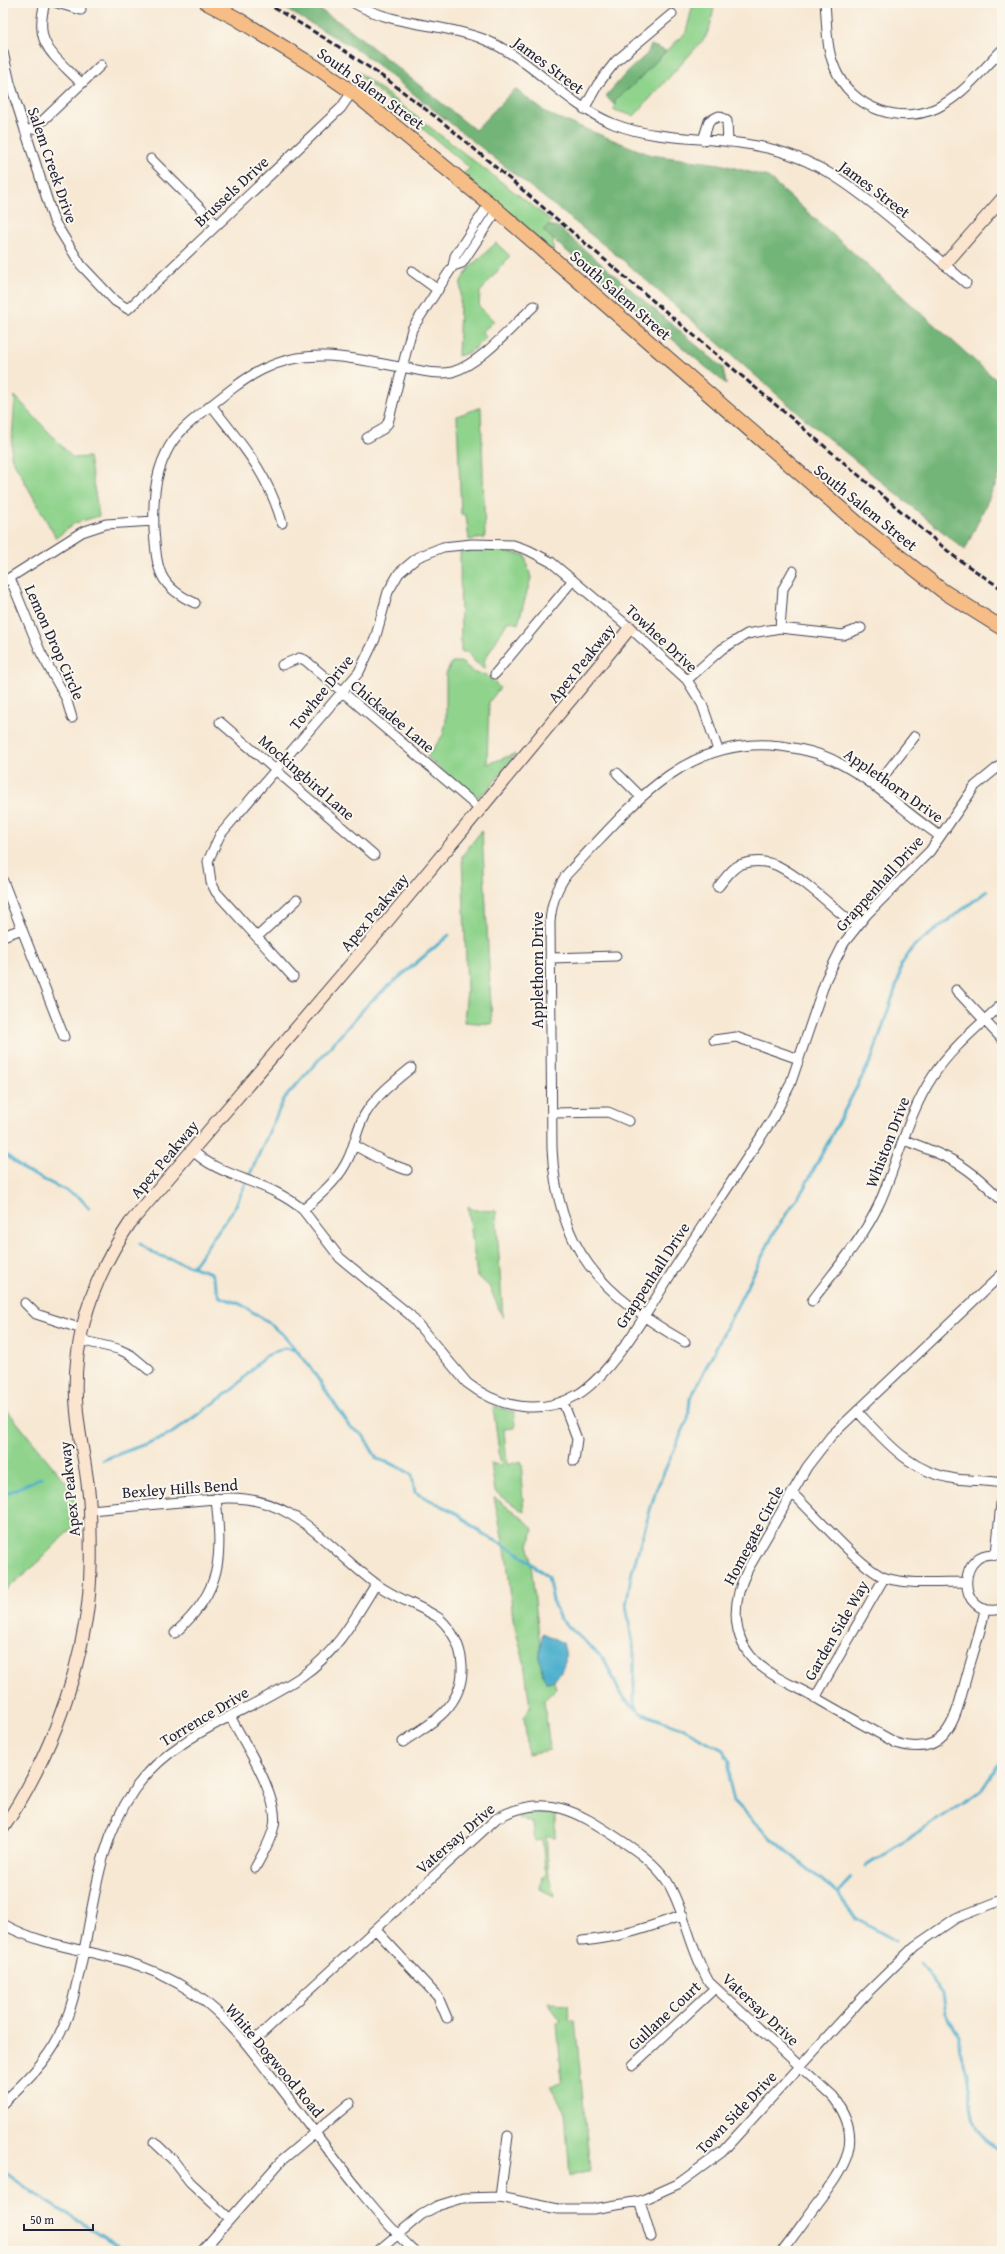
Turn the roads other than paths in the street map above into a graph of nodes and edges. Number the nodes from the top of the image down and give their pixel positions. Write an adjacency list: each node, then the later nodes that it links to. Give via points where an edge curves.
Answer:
1 (45, 3): 11 (street, via 40,19 44,42)
2 (57, 3): 6 (street)
3 (207, 3): 12 (main road, South Salem Street, via 309,63)
4 (354, 3): 13 (street, James Street, via 403,23 456,32 492,43 524,62)
5 (824, 3): 8 (street, via 830,55 838,76 858,99 883,113 913,115 943,105)
6 (81, 10)
7 (672, 14): 13 (street, via 616,61 598,84)
8 (1002, 50)
9 (3, 52): 14 (street, Salem Creek Drive)
10 (101, 65): 11 (street)
11 (81, 83): 14 (street, via 35,128)
12 (352, 92): 19 (main road, South Salem Street); 20 (street, Brussels Drive, via 341,108)
13 (584, 109): 15 (street, James Street, via 613,124 642,132)
14 (25, 131): 26 (street, Salem Creek Drive, via 54,221 64,240 91,277)
15 (704, 140): 16 (street, James Street); 16 (street, via 709,121 719,116 727,121)
16 (728, 142): 21 (street, James Street, via 788,153 835,175 863,195)
17 (151, 159): 20 (street)
18 (1002, 199): 21 (main road)
19 (493, 207): 24 (street, via 462,263 454,266); 39 (main road, South Salem Street, via 863,528 943,591)
20 (217, 225): 26 (street, Brussels Drive)
21 (945, 264): 23 (street, James Street)
22 (412, 271): 24 (street)
23 (966, 283)
24 (438, 290): 27 (street, via 412,329)
25 (534, 306): 27 (street, via 483,354 464,368 436,373)
26 (128, 310)
27 (402, 367): 28 (street, via 328,356 292,358 262,368 231,388); 29 (street, via 388,423)
28 (211, 406): 30 (street, via 177,435 166,453 156,483); 31 (street, via 256,463 273,496)
29 (368, 438)
30 (154, 521): 33 (street, via 106,524 82,532); 35 (street, via 157,561 163,578 177,595)
31 (282, 523)
32 (793, 571): 37 (street, via 783,589)
33 (7, 580): 44 (street, Lemon Drop Circle, via 41,653 66,698)
34 (574, 580): 36 (street, Towhee Drive); 41 (street); 43 (street, Towhee Drive, via 540,555 513,546 472,544 443,547 418,557 400,573 388,592 368,656)
35 (195, 603)
36 (630, 628): 42 (street, Towhee Drive); 53 (main road, Apex Peakway)
37 (780, 628): 38 (street, via 843,635); 42 (street, via 757,631 741,637 722,649)
38 (861, 628)
39 (1002, 628)
40 (282, 665): 43 (street, Chickadee Lane, via 299,658 305,660)
41 (495, 674)
42 (687, 680): 47 (street, Towhee Drive, via 702,704)
43 (343, 693): 49 (street, Towhee Drive); 53 (street, Chickadee Lane)
44 (72, 718)
45 (220, 722): 49 (street, Mockingbird Lane)
46 (915, 736): 51 (street)
47 (718, 750): 51 (street, Applethorn Drive, via 744,745 765,745 804,750 837,762); 52 (street, Applethorn Drive, via 668,774)
48 (1002, 764): 54 (street, Grappenhall Drive, via 975,786)
49 (276, 771): 55 (street, Mockingbird Lane); 62 (street, Towhee Drive, via 220,835 208,861 211,882 216,892)
50 (617, 773): 52 (street)
51 (875, 787): 54 (street, Applethorn Drive)
52 (641, 797): 64 (street, Applethorn Drive, via 561,883 551,908)
53 (481, 810): 78 (main road, Apex Peakway)
54 (940, 836): 59 (street, Grappenhall Drive, via 922,860)
55 (374, 855)
56 (3, 881): 60 (street)
57 (718, 887): 59 (street, via 734,868 742,864 753,862 778,866)
58 (297, 900): 62 (street)
59 (856, 926): 72 (street, Grappenhall Drive, via 826,979)
60 (22, 929): 61 (street); 69 (street)
61 (3, 936)
62 (257, 937): 65 (street, Towhee Drive)
63 (616, 956): 64 (street)
64 (551, 958): 74 (street, Applethorn Drive)
65 (293, 977)
66 (956, 990): 68 (street)
67 (1002, 1004): 68 (street, Whiston Drive)
68 (985, 1020): 70 (street); 76 (street, Whiston Drive, via 932,1076 915,1108)
69 (64, 1037)
70 (1002, 1039)
71 (714, 1040): 72 (street, via 736,1037)
72 (799, 1059): 85 (street, Grappenhall Drive, via 790,1085 772,1118)
73 (411, 1068): 77 (street, via 372,1104 361,1121)
74 (553, 1112): 75 (street, via 608,1112); 85 (street, Applethorn Drive, via 554,1176 559,1204 568,1229 597,1277 620,1299)
75 (629, 1120)
76 (904, 1140): 80 (street, via 962,1165); 83 (street, Whiston Drive, via 888,1184 871,1218)
77 (354, 1145): 79 (street, via 385,1162); 81 (street, via 337,1179)
78 (192, 1150): 81 (street, Grappenhall Drive, via 210,1164 280,1194); 86 (main road, Apex Peakway, via 130,1223 109,1256 92,1295)
79 (407, 1170)
80 (1002, 1201)
81 (303, 1210): 89 (street, Grappenhall Drive, via 340,1258 410,1315 467,1383 476,1390 493,1400 512,1406 527,1408)
82 (1002, 1274): 90 (street, Homegate Circle)
83 (812, 1301)
84 (25, 1303): 86 (street, via 36,1314)
85 (645, 1316): 87 (street, Applethorn Drive); 89 (street, Grappenhall Drive, via 600,1376 586,1389)
86 (81, 1334): 88 (street, via 131,1355); 96 (main road, Apex Peakway, via 75,1386)
87 (685, 1342)
88 (149, 1370)
89 (563, 1402): 91 (street, via 577,1439)
90 (857, 1411): 92 (street, via 896,1452 916,1466 956,1479); 94 (street, Homegate Circle, via 820,1449)
91 (574, 1461)
92 (1002, 1483)
93 (1002, 1492): 97 (street)
94 (792, 1493): 98 (street, via 864,1564); 104 (street, Homegate Circle, via 740,1584 736,1607 737,1625 744,1646 759,1664)
95 (216, 1498): 96 (street, Bexley Hills Bend); 100 (street, Bexley Hills Bend, via 238,1497 253,1500 291,1513); 103 (street, via 220,1540 216,1573 202,1605)
96 (90, 1510): 107 (main road, Apex Peakway, via 89,1592 76,1669 44,1754)
97 (999, 1555): 99 (street, via 978,1559 968,1572)
98 (884, 1578): 99 (street, via 897,1581); 104 (street, Garden Side Way)
99 (965, 1582): 101 (street, via 971,1598)
100 (376, 1584): 105 (street, Torrence Drive, via 348,1629 323,1658 302,1676); 106 (street, Bexley Hills Bend, via 439,1618 454,1637 462,1657 461,1678 451,1703 438,1718)
101 (985, 1609): 102 (street); 104 (street, Homegate Circle, via 952,1724 942,1737 929,1745 914,1748 896,1743)
102 (1002, 1609)
103 (175, 1633)
104 (815, 1698)
105 (230, 1716): 108 (street, via 268,1788 275,1815 272,1832); 114 (street, Torrence Drive, via 165,1755 145,1776 121,1810 103,1854)
106 (403, 1742)
107 (3, 1828)
108 (255, 1868)
109 (1002, 1900): 119 (street, Town Side Drive, via 956,1918 915,1946 866,1994)
110 (683, 1915): 112 (street, Vatersay Drive, via 666,1881 645,1858 575,1812 548,1805 515,1810 492,1822); 113 (street, via 641,1930); 115 (street, Vatersay Drive, via 697,1959)
111 (3, 1924): 114 (street, White Dogwood Road, via 26,1935)
112 (376, 1930): 116 (street, via 438,1997); 117 (street, Vatersay Drive)
113 (582, 1941)
114 (84, 1952): 117 (street, White Dogwood Road, via 138,1965 182,1986 208,2004); 120 (street, Torrence Drive, via 72,2005 59,2037 41,2064)
115 (715, 1988): 118 (street, Gullane Court); 119 (street, Vatersay Drive)
116 (447, 2018)
117 (248, 2046): 122 (street, White Dogwood Road)
118 (633, 2065)
119 (800, 2066): 126 (street, Town Side Drive, via 715,2157 678,2184); 133 (street, Vatersay Drive, via 840,2105 848,2124 850,2142 841,2170)
120 (3, 2102)
121 (350, 2103): 122 (street)
122 (315, 2131): 127 (street, via 282,2160); 128 (street, White Dogwood Road)
123 (508, 2136): 125 (street)
124 (154, 2142): 127 (street, via 173,2160 190,2182)
125 (500, 2197): 126 (street, Town Side Drive, via 574,2210 606,2208); 128 (street, Town Side Drive, via 474,2197 450,2201 420,2215)
126 (640, 2201): 129 (street)
127 (230, 2218): 130 (street)
128 (396, 2234): 131 (street, Town Side Drive); 132 (street, White Dogwood Road)
129 (651, 2237)
130 (202, 2251)
131 (378, 2251)
132 (414, 2251)
133 (782, 2251)

